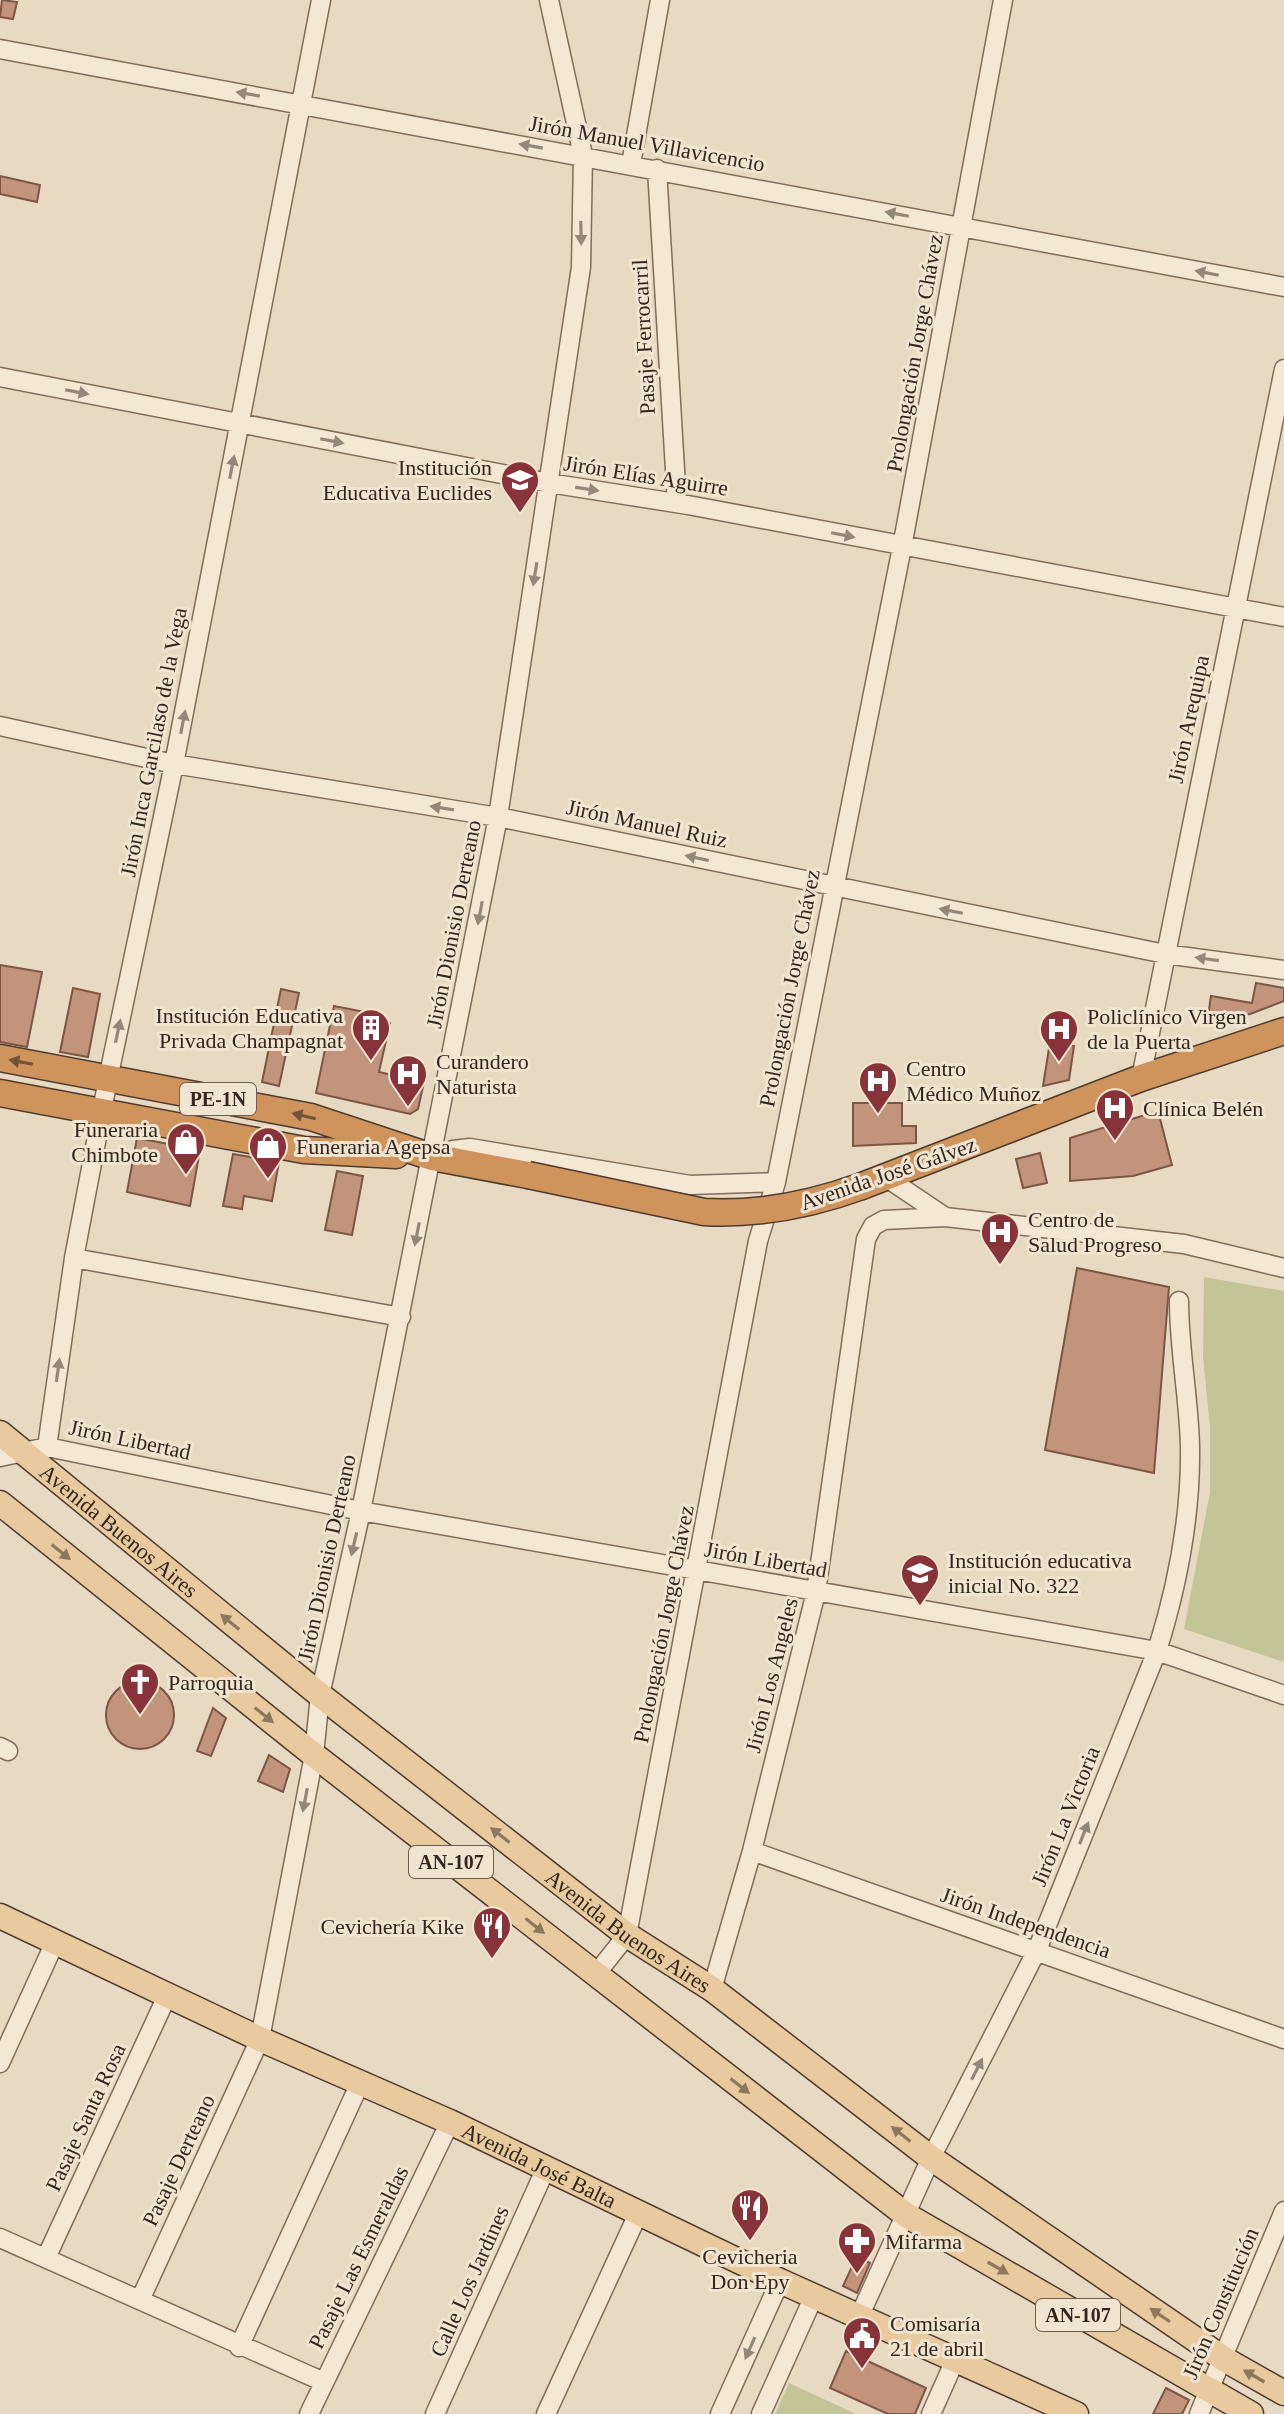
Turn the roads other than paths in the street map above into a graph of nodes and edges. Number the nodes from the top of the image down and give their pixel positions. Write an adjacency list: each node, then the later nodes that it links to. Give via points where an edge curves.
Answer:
1 (321, 0): 6 (street, Jirón Inca Garcilaso de la Vega)
2 (549, 0): 7 (street, Jirón Dionisio Derteano)
3 (660, 0): 8 (street)
4 (1003, 0): 10 (street, Prolongación Jorge Chávez)
5 (0, 49): 6 (street, Jirón Manuel Villavicencio, one-way to 5)
6 (302, 104): 7 (street, Jirón Manuel Villavicencio, one-way to 6); 14 (street, Jirón Inca Garcilaso de la Vega)
7 (583, 155): 8 (street, Jirón Manuel Villavicencio); 15 (street, Jirón Dionisio Derteano, one-way to 15, via 581,267)
8 (631, 164): 9 (street, Jirón Manuel Villavicencio)
9 (657, 169): 10 (street, Jirón Manuel Villavicencio, one-way to 9); 16 (street, Pasaje Ferrocarril)
10 (962, 226): 11 (street, Jirón Manuel Villavicencio, one-way to 10); 17 (street, Prolongación Jorge Chávez)
11 (1284, 287)
12 (1284, 369): 18 (street, Jirón Arequipa)
13 (0, 377): 14 (street, Jirón Elías Aguirre, one-way to 14)
14 (241, 424): 15 (street, Jirón Elías Aguirre, one-way to 15); 21 (street, Jirón Inca Garcilaso de la Vega, one-way to 14)
15 (549, 483): 16 (street, Jirón Elías Aguirre, one-way to 16); 22 (street, Jirón Dionisio Derteano, one-way to 22)
16 (677, 503): 17 (street, Jirón Elías Aguirre, one-way to 17)
17 (902, 547): 18 (street, Jirón Elías Aguirre); 23 (street, Prolongación Jorge Chávez)
18 (1235, 609): 19 (street, Jirón Elías Aguirre); 24 (street, Jirón Arequipa)
19 (1284, 617)
20 (0, 726): 21 (street, Jirón Manuel Ruiz)
21 (174, 764): 22 (street, Jirón Manuel Ruiz, one-way to 21); 29 (street, Jirón Inca Garcilaso de la Vega, one-way to 21)
22 (498, 817): 23 (street, Jirón Manuel Ruiz, one-way to 22); 32 (street, Jirón Dionisio Derteano, one-way to 32)
23 (833, 887): 24 (street, Jirón Manuel Ruiz, one-way to 23); 33 (street, Prolongación Jorge Chávez)
24 (1165, 954): 25 (street, Jirón Manuel Ruiz, one-way to 24); 28 (street, Jirón Arequipa)
25 (1284, 970)
26 (1284, 1031): 28 (highway, Avenida José Gálvez / PE-1N)
27 (0, 1058): 29 (highway, Avenida José Gálvez / PE-1N, one-way to 27)
28 (1141, 1078): 34 (highway, Avenida José Gálvez / PE-1N)
29 (108, 1079): 31 (street, Jirón Inca Garcilaso de la Vega); 32 (highway, Avenida José Gálvez / PE-1N, one-way to 29, via 311,1117)
30 (0, 1093): 31 (highway, Avenida José Gálvez / PE-1N)
31 (101, 1112): 32 (highway, Avenida José Gálvez / PE-1N, via 304,1150); 36 (street, Jirón Inca Garcilaso de la Vega)
32 (436, 1158): 33 (street, via 470,1148 690,1185); 34 (highway, Avenida José Gálvez / PE-1N, bridge, via 731,1214 806,1204); 39 (street, Jirón Dionisio Derteano, one-way to 39)
33 (776, 1182): 44 (street, Prolongación Jorge Chávez, via 758,1241)
34 (875, 1182): 35 (street)
35 (945, 1217): 37 (street, via 1184,1244); 45 (street, Jirón Los Angeles, via 884,1220 866,1239)
36 (74, 1258): 39 (street); 41 (street, Jirón Inca Garcilaso de la Vega, one-way to 36)
37 (1284, 1268)
38 (1179, 1301): 46 (street, Jirón La Victoria, via 1189,1487 1170,1610)
39 (401, 1317): 43 (street, Jirón Dionisio Derteano)
40 (0, 1433): 41 (main road, Avenida Buenos Aires / AN-107)
41 (23, 1452): 43 (street, Jirón Libertad); 47 (main road, Avenida Buenos Aires / AN-107, one-way to 41)
42 (0, 1503): 49 (main road, AN-107, one-way to 49)
43 (361, 1511): 44 (street, Jirón Libertad); 47 (street, Jirón Dionisio Derteano, one-way to 47)
44 (699, 1571): 45 (street, Jirón Libertad); 52 (street, Prolongación Jorge Chávez)
45 (816, 1592): 46 (street, Jirón Libertad); 50 (street, Jirón Los Angeles)
46 (1157, 1651): 48 (street, Jirón Libertad); 54 (street, Jirón La Victoria, one-way to 46)
47 (320, 1695): 49 (street, Jirón Dionisio Derteano); 52 (main road, Avenida Buenos Aires / AN-107, one-way to 47)
48 (1284, 1695)
49 (314, 1755): 55 (main road, AN-107, one-way to 55); 58 (street, Jirón Dionisio Derteano, one-way to 58)
50 (752, 1851): 54 (street, Jirón Independencia); 56 (street, Jirón Los Angeles)
51 (0, 1916): 53 (main road, Avenida José Balta)
52 (627, 1935): 55 (street, Prolongación Jorge Chávez); 56 (main road, Avenida Buenos Aires / AN-107)
53 (55, 1942): 57 (main road, Avenida José Balta); 60 (street)
54 (1037, 1950): 59 (street, Jirón Independencia); 63 (street, Jirón La Victoria, one-way to 54)
55 (596, 1974): 67 (main road, AN-107, one-way to 67)
56 (712, 1989): 63 (main road, Avenida Buenos Aires / AN-107, one-way to 56)
57 (167, 1996): 58 (main road, Avenida José Balta); 69 (street, Pasaje Santa Rosa)
58 (260, 2039): 61 (main road, Avenida José Balta); 72 (street, Pasaje Derteano)
59 (1284, 2039)
60 (0, 2063)
61 (360, 2083): 62 (main road, Avenida José Balta); 74 (street)
62 (450, 2122): 64 (main road, Avenida José Balta); 77 (street, Pasaje Las Esmeraldas)
63 (931, 2158): 67 (street, Jirón La Victoria); 76 (main road, Avenida Buenos Aires / AN-107, one-way to 63)
64 (546, 2168): 66 (main road, Avenida José Balta); 82 (street, Calle Los Jardines)
65 (1284, 2211): 76 (street, Jirón Constitución)
66 (638, 2214): 70 (main road, Avenida José Balta); 83 (street)
67 (906, 2215): 73 (street, Jirón La Victoria); 79 (main road, AN-107, one-way to 79)
68 (0, 2238): 69 (street)
69 (46, 2258): 72 (street)
70 (780, 2281): 71 (main road, Avenida José Balta); 84 (street, one-way to 84)
71 (814, 2296): 73 (main road, Avenida José Balta); 85 (street)
72 (140, 2300): 74 (street)
73 (860, 2315): 75 (main road, Avenida José Balta)
74 (239, 2347): 77 (street)
75 (956, 2358): 80 (main road, Avenida José Balta); 86 (street)
76 (1224, 2359): 78 (main road, Avenida Buenos Aires / AN-107, one-way to 76); 79 (street, Jirón Constitución)
77 (324, 2382): 81 (street, Pasaje Las Esmeraldas)
78 (1284, 2393)
79 (1204, 2403): 88 (main road, AN-107)
80 (1040, 2406): 87 (main road, Avenida José Balta)
81 (309, 2414)
82 (435, 2414)
83 (546, 2414)
84 (720, 2414)
85 (761, 2414)
86 (931, 2414)
87 (1076, 2414)
88 (1251, 2414)

